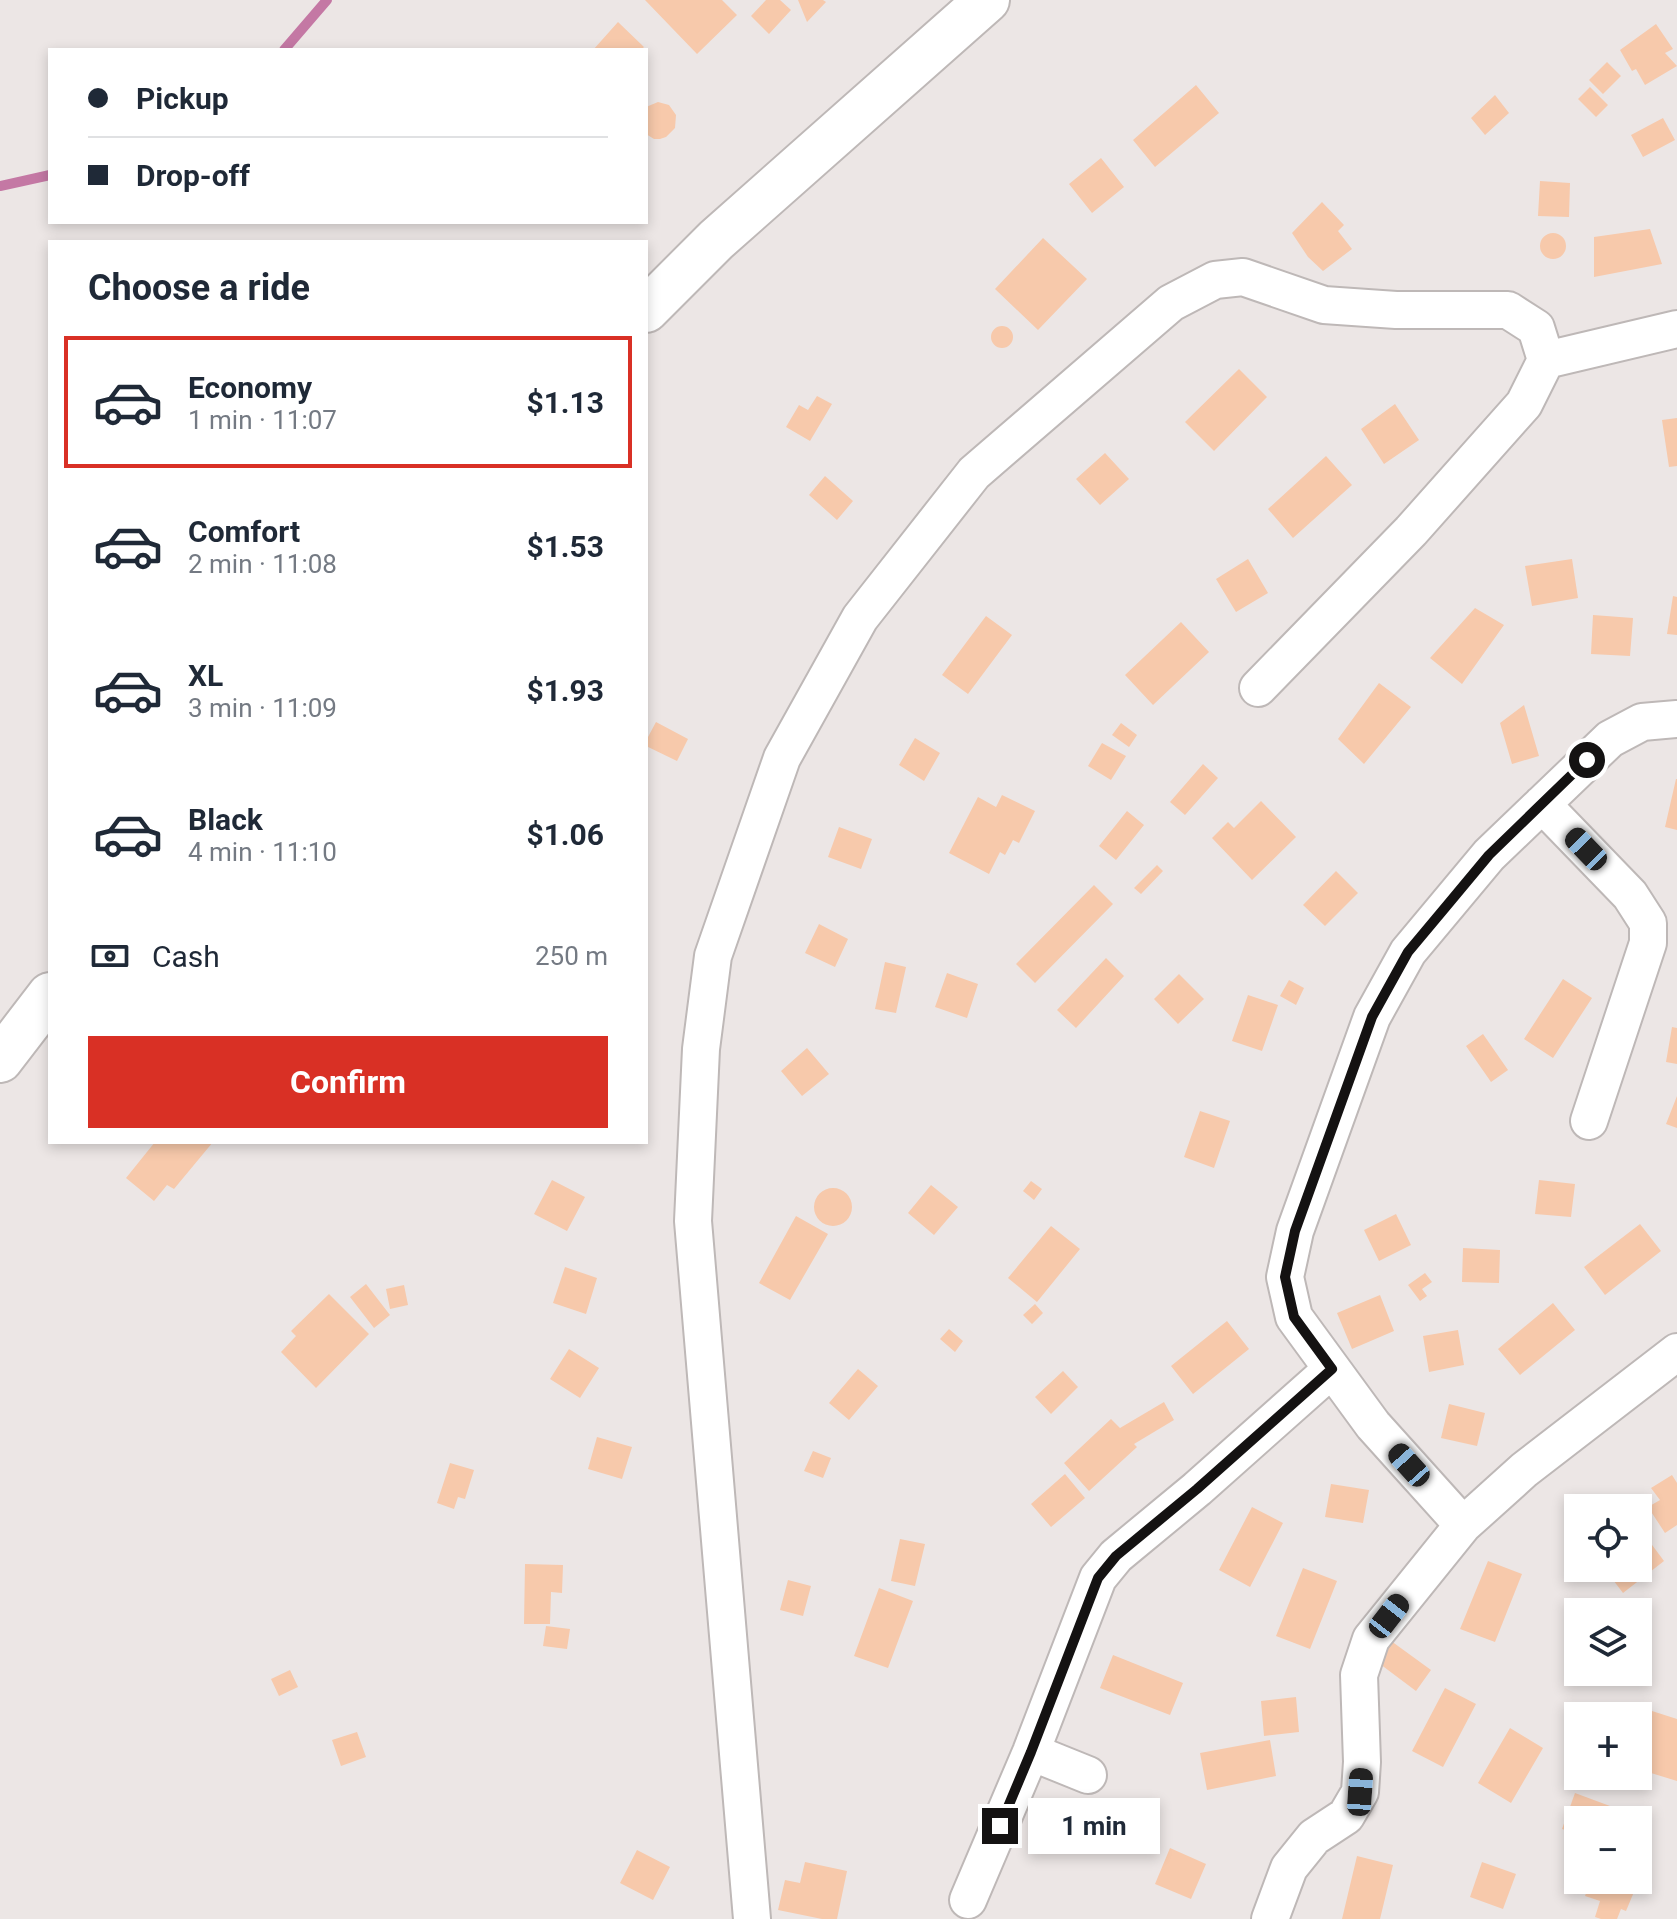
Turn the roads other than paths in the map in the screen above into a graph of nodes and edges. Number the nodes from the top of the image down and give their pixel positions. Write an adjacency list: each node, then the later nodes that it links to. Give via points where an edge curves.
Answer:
1 (987, 0): 2 (street, via 716,240)
2 (648, 308)
3 (1677, 329): 4 (street)
4 (1546, 360): 5 (street, via 1524,404 1411,531); 17 (street, via 1536,328 1508,310 1324,305 1243,277 1204,285 1171,303 974,473 860,618 782,758 713,956 701,1049 693,1221)
5 (1258, 688)
6 (1677, 719): 7 (street, via 1642,722 1610,739)
7 (1542, 804): 10 (street, via 1630,895 1648,923 1648,943); 12 (street, via 1489,855 1408,952 1372,1017 1295,1231 1285,1277 1294,1317)
8 (48, 998): 9 (street)
9 (0, 1060)
10 (1589, 1121)
11 (1677, 1352): 13 (street, via 1524,1470)
12 (1332, 1369): 13 (street, via 1373,1425); 14 (street, via 1116,1556 1098,1578)
13 (1463, 1525): 18 (street, via 1371,1639 1359,1675 1360,1792 1346,1816 1314,1837 1289,1868)
14 (1031, 1752): 15 (street); 16 (street)
15 (1088, 1775)
16 (968, 1900)
17 (752, 1919)
18 (1270, 1919)

